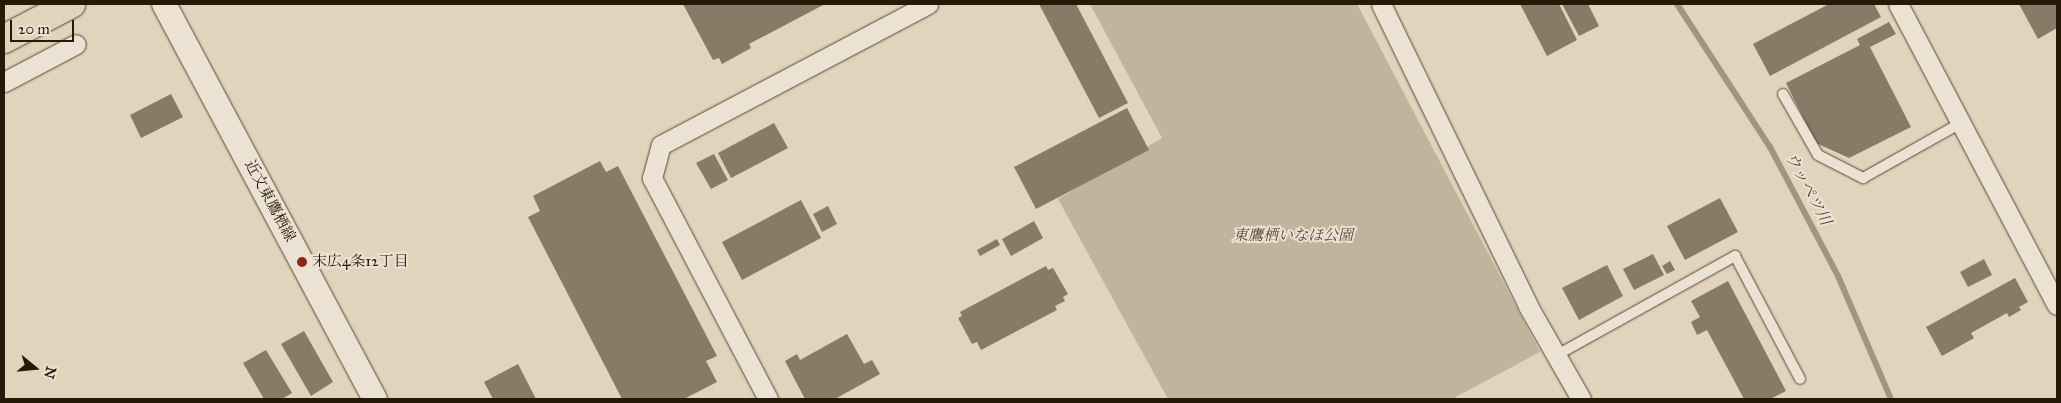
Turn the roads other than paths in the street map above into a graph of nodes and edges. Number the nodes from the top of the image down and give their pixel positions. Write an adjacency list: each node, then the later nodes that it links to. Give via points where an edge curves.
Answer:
1 (71, 4): 6 (highway)
2 (164, 4): 14 (street, 近文東鷹栖線)
3 (928, 4): 15 (street, via 661,145 652,178)
4 (1381, 4): 12 (street, via 1528,306)
5 (1898, 4): 10 (street)
6 (4, 39)
7 (76, 44): 8 (street)
8 (4, 82)
9 (1783, 94): 10 (lane, via 1818,154 1863,178)
10 (1961, 123): 11 (street)
11 (2057, 305)
12 (1558, 355): 13 (lane, via 1735,256); 16 (street)
13 (1800, 380)
14 (375, 399)
15 (768, 399)
16 (1581, 399)

